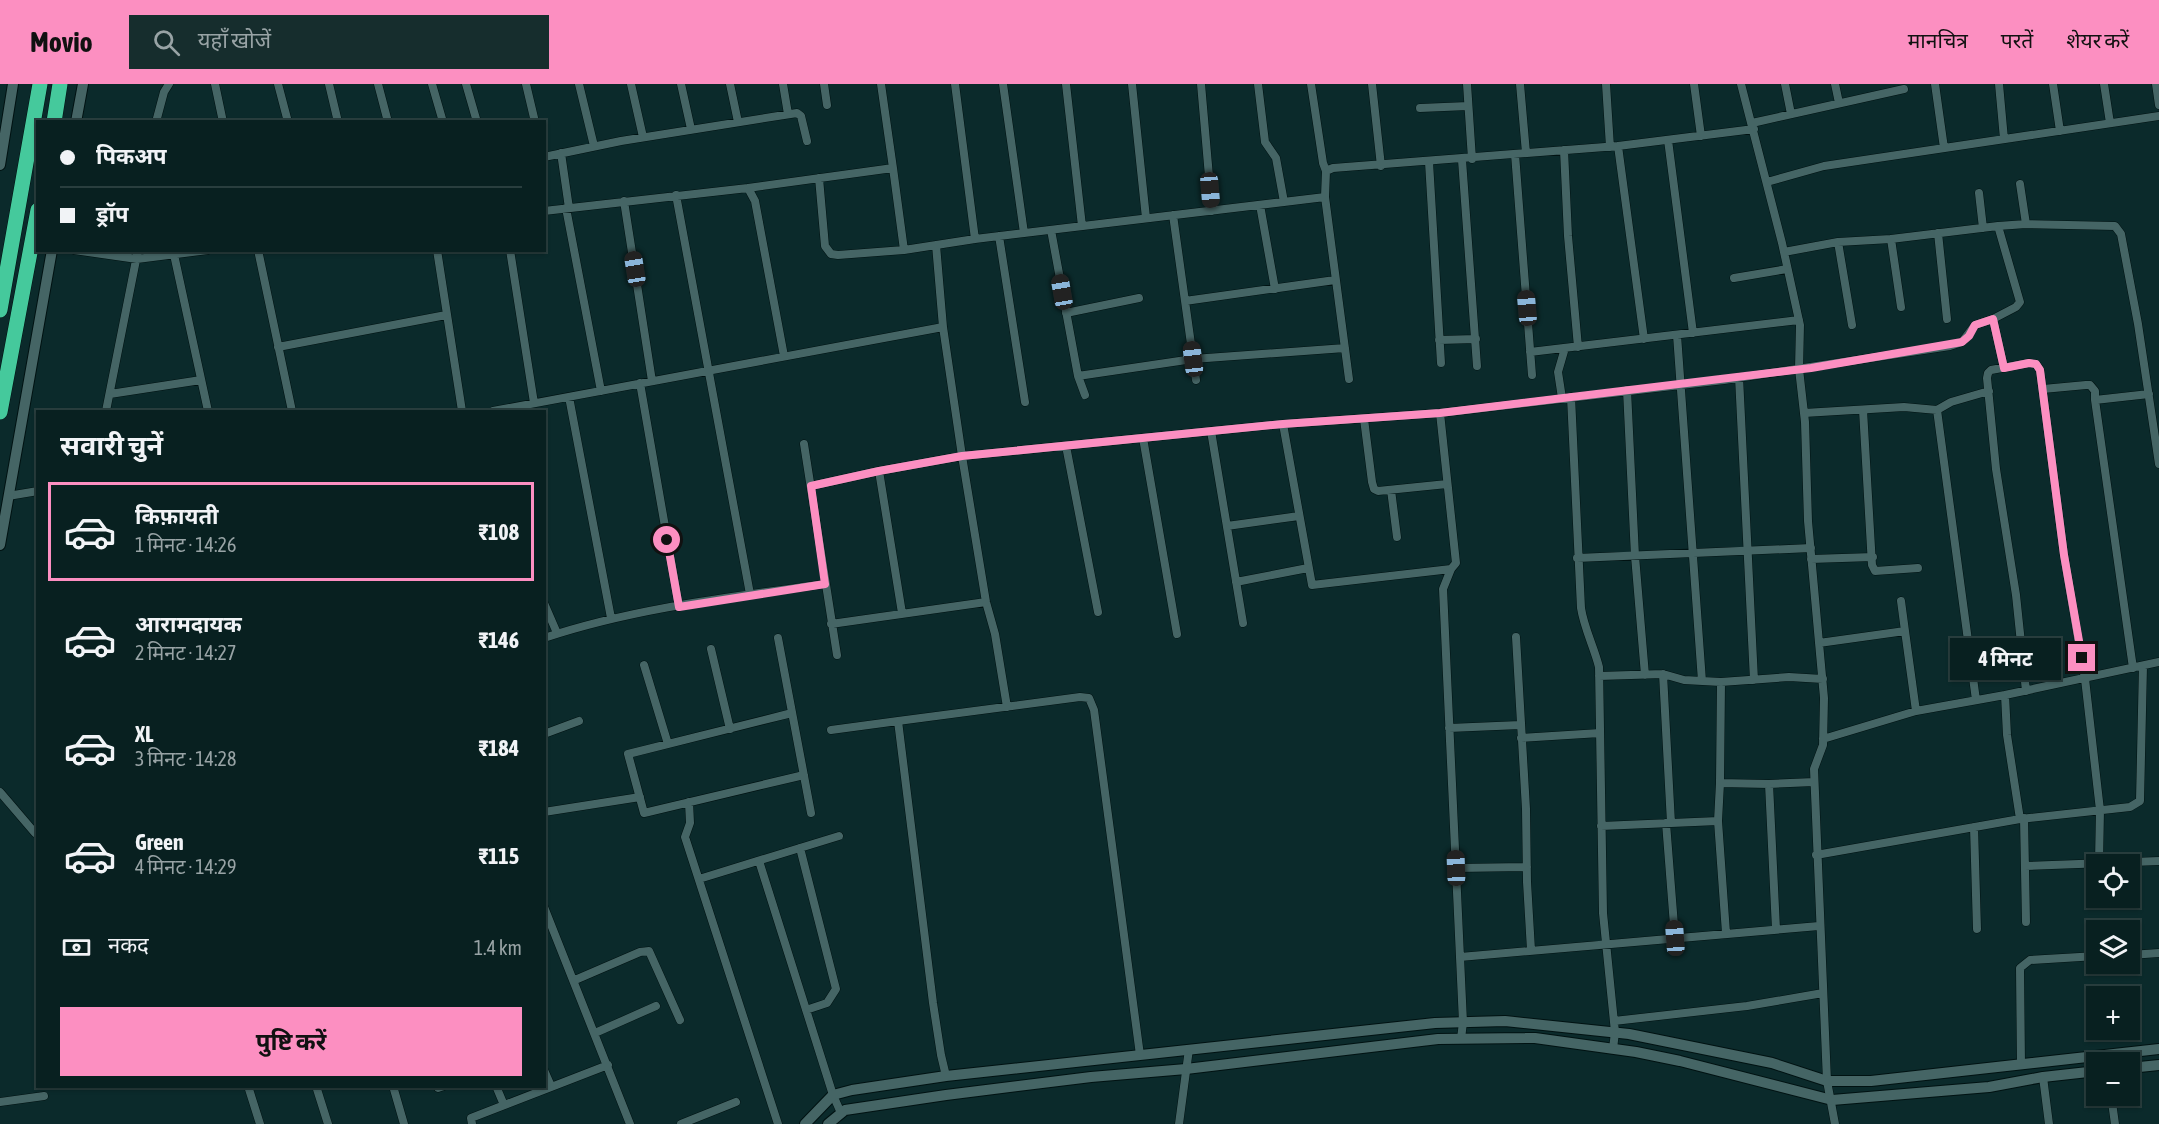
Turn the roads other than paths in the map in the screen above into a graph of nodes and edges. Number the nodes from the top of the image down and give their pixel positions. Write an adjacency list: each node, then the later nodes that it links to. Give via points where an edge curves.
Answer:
1 (13, 84): 60 (street)
2 (39, 84): 130 (highway)
3 (60, 84): 50 (highway)
4 (83, 84): 51 (street)
5 (169, 84): 52 (street)
6 (215, 84): 53 (street)
7 (278, 84): 54 (street)
8 (330, 84): 55 (street)
9 (378, 84): 56 (street)
10 (432, 84): 57 (street)
11 (466, 84): 58 (street)
12 (526, 84): 59 (street)
13 (579, 84): 71 (street)
14 (631, 84): 67 (street)
15 (681, 84): 64 (street)
16 (730, 84): 61 (street)
17 (783, 84): 47 (street)
18 (824, 84): 43 (street)
19 (881, 84): 84 (street)
20 (955, 84): 110 (street)
21 (1003, 84): 107 (street)
22 (1066, 84): 103 (street)
23 (1132, 84): 100 (street)
24 (1201, 84): 98 (street)
25 (1258, 84): 94 (street, via 1265,142 1275,158)
26 (1311, 84): 85 (street)
27 (1372, 84): 83 (street)
28 (1467, 84): 45 (street)
29 (1520, 84): 76 (street)
30 (1606, 84): 72 (street)
31 (1694, 84): 66 (street)
32 (1741, 84): 63 (street)
33 (1785, 84): 48 (street)
34 (1835, 84): 42 (street)
35 (1935, 84): 73 (street)
36 (1999, 84): 68 (street)
37 (2053, 84): 65 (street)
38 (2104, 84): 62 (street)
39 (2156, 84): 44 (street)
40 (1887, 88): 41 (street); 42 (street)
41 (1904, 88)
42 (1839, 103): 48 (street)
43 (827, 105)
44 (2159, 105)
45 (1468, 106): 46 (street); 79 (street)
46 (1420, 108)
47 (788, 114): 61 (street); 70 (street, via 801,116)
48 (1791, 114): 63 (street)
49 (2159, 116): 62 (street)
50 (54, 120)
51 (76, 120)
52 (157, 120)
53 (223, 120)
54 (287, 120)
55 (339, 120)
56 (387, 120)
57 (442, 120)
58 (476, 120)
59 (535, 120)
60 (4, 121): 82 (street)
61 (738, 122): 64 (street)
62 (2110, 123): 65 (street)
63 (1753, 126): 66 (street); 87 (street)
64 (692, 129): 67 (street)
65 (2060, 131): 68 (street)
66 (1701, 136): 69 (street)
67 (643, 137): 71 (street)
68 (2004, 139): 73 (street)
69 (1668, 140): 72 (street); 138 (street)
70 (807, 141)
71 (594, 146): 75 (street)
72 (1614, 146): 74 (street); 141 (street)
73 (1944, 148): 87 (street, via 1824,166)
74 (1564, 150): 76 (street); 144 (street)
75 (561, 153): 78 (street); 96 (street)
76 (1526, 153): 77 (street)
77 (1515, 154): 79 (street); 147 (street)
78 (546, 157)
79 (1472, 159): 80 (street)
80 (1462, 160): 81 (street); 140 (street)
81 (1429, 162): 83 (street); 142 (street)
82 (0, 165)
83 (1381, 166): 85 (street)
84 (893, 168): 86 (street); 114 (street)
85 (1326, 171): 92 (street)
86 (819, 178): 89 (street); 114 (street, via 828,251 838,255)
87 (1767, 182): 120 (street)
88 (2020, 184): 102 (street)
89 (748, 189): 91 (street); 148 (street, via 755,201)
90 (1979, 193): 105 (street)
91 (676, 195): 93 (street); 154 (street)
92 (1324, 197): 94 (street); 125 (street)
93 (624, 201): 96 (street); 161 (street)
94 (1284, 202): 95 (street)
95 (1260, 205): 98 (street); 126 (street)
96 (567, 208): 97 (street); 166 (street)
97 (546, 211)
98 (1212, 211): 99 (street)
99 (1173, 215): 100 (street); 128 (street)
100 (1146, 218): 103 (street)
101 (36, 221): 184 (highway)
102 (2026, 224): 104 (street); 169 (street, via 2108,225 2120,230)
103 (1082, 226): 106 (street)
104 (1998, 226): 105 (street); 133 (street, via 2020,302)
105 (1983, 228): 108 (street)
106 (1051, 230): 107 (street); 131 (street)
107 (1024, 233): 109 (street)
108 (1938, 233): 111 (street); 135 (street)
109 (999, 236): 110 (street); 175 (street)
110 (975, 239): 113 (street)
111 (1891, 239): 112 (street); 129 (street)
112 (1838, 242): 120 (street); 136 (street)
113 (936, 245): 114 (street); 137 (street)
114 (904, 250)
115 (52, 252): 200 (street)
116 (99, 252): 122 (street)
117 (258, 252): 143 (street)
118 (437, 252): 132 (street)
119 (510, 252): 176 (street)
120 (1784, 252): 123 (street)
121 (173, 253): 122 (street); 160 (street)
122 (137, 255): 168 (street)
123 (1788, 269): 124 (street); 134 (street)
124 (1734, 278)
125 (1335, 280): 126 (street); 145 (street)
126 (1275, 289): 128 (street)
127 (1139, 298): 131 (street)
128 (1185, 301): 149 (street)
129 (1901, 307)
130 (0, 310)
131 (1066, 313): 156 (street)
132 (446, 315): 143 (street); 180 (street)
133 (1993, 319): 152 (street); 153 (street, via 1975,325 1962,342 1950,346)
134 (1799, 320): 138 (street); 153 (street)
135 (1947, 320)
136 (1852, 325)
137 (943, 327): 148 (street); 193 (street)
138 (1693, 333): 139 (street)
139 (1677, 335): 141 (street); 163 (street)
140 (1476, 339): 142 (street); 151 (street)
141 (1644, 339): 144 (street)
142 (1439, 340): 150 (street)
143 (278, 347): 179 (street)
144 (1578, 347): 146 (street)
145 (1345, 348): 149 (street); 158 (street)
146 (1564, 348): 147 (street); 173 (street, via 1558,372)
147 (1530, 352): 155 (street)
148 (784, 357): 154 (street)
149 (1193, 359): 156 (street); 159 (street)
150 (1441, 363)
151 (1477, 366)
152 (2004, 368): 164 (street, via 2036,364); 167 (street, via 1988,373)
153 (1799, 369): 157 (street); 186 (street)
154 (709, 370): 161 (street); 217 (street)
155 (1532, 375)
156 (1078, 376): 170 (street)
157 (1739, 377): 163 (street); 206 (street)
158 (1349, 379)
159 (1196, 380)
160 (201, 381): 168 (street); 178 (street)
161 (652, 381): 162 (street)
162 (640, 383): 166 (street); 220 (street)
163 (1681, 384): 165 (street); 207 (street)
164 (2043, 389): 174 (street, via 2090,385); 244 (street, via 2064,555)
165 (1627, 390): 172 (street); 208 (street)
166 (601, 391): 171 (street)
167 (1989, 392): 183 (street); 248 (street)
168 (110, 394): 177 (street)
169 (2149, 394): 174 (street); 194 (street)
170 (1085, 395)
171 (569, 397): 176 (street); 224 (street)
172 (1571, 397): 173 (street); 210 (street)
173 (1562, 398): 185 (street)
174 (2095, 400): 239 (street)
175 (1025, 402)
176 (534, 403): 181 (street)
177 (106, 410)
178 (208, 410)
179 (292, 410)
180 (462, 410)
181 (498, 410)
182 (1863, 410): 183 (street); 186 (street); 209 (street)
183 (1937, 410): 250 (street)
184 (0, 412)
185 (1440, 413): 187 (street); 196 (street)
186 (1804, 413): 205 (street)
187 (1364, 418): 188 (street); 198 (street, via 1372,486 1378,491)
188 (1283, 424): 189 (street); 201 (street)
189 (1211, 431): 190 (street); 202 (street)
190 (1143, 438): 192 (street); 229 (street)
191 (804, 444): 197 (street)
192 (1066, 447): 193 (street); 222 (street)
193 (962, 456): 195 (street); 219 (street)
194 (2159, 464)
195 (879, 471): 197 (street); 223 (street)
196 (1447, 484): 198 (street); 214 (street, via 1456,563)
197 (811, 486): 216 (street)
198 (1391, 490): 203 (street)
199 (36, 491): 200 (street)
200 (8, 496): 204 (street)
201 (1299, 516): 202 (street); 212 (street)
202 (1227, 526): 215 (street)
203 (1396, 537)
204 (0, 545)
205 (1811, 548): 206 (street); 211 (street)
206 (1746, 551): 207 (street); 245 (street)
207 (1692, 553): 208 (street); 246 (street)
208 (1635, 556): 210 (street); 240 (street)
209 (1873, 557): 211 (street); 213 (street, via 1875,571)
210 (1577, 558): 242 (street, via 1583,621 1594,648)
211 (1812, 559): 233 (street)
212 (1308, 568): 214 (street, via 1312,585); 215 (street)
213 (1918, 568)
214 (1451, 569): 257 (street, via 1443,589)
215 (1236, 582): 225 (street)
216 (825, 584): 217 (street); 226 (street)
217 (750, 594): 220 (street)
218 (1901, 601): 227 (street)
219 (986, 602): 223 (street); 251 (street)
220 (679, 607): 224 (street)
221 (546, 608): 228 (street)
222 (1098, 612)
223 (902, 613): 226 (street)
224 (611, 618): 228 (street)
225 (1243, 623)
226 (831, 624): 235 (street)
227 (1905, 631): 233 (street); 252 (street)
228 (557, 633): 230 (street)
229 (1177, 634)
230 (546, 637)
231 (778, 638): 253 (street)
232 (1516, 638): 256 (street)
233 (1819, 643): 243 (street)
234 (711, 649): 258 (street)
235 (837, 655)
236 (2159, 662): 238 (street)
237 (644, 665): 264 (street)
238 (2142, 666): 239 (street); 272 (street, via 2140,801 2130,807)
239 (2133, 668): 244 (street)
240 (1645, 675): 241 (street); 242 (street)
241 (1663, 675): 246 (street); 277 (street)
242 (1599, 676): 261 (street)
243 (1822, 679): 245 (street); 263 (street)
244 (2085, 679): 248 (street); 272 (street)
245 (1754, 680): 247 (street)
246 (1702, 681): 247 (street)
247 (1721, 682): 267 (street)
248 (2026, 691): 249 (street)
249 (2005, 695): 250 (street); 275 (street, via 2007,735)
250 (1976, 700): 252 (street)
251 (1007, 706): 255 (street); 321 (street, via 1080,697 1091,702)
252 (1916, 711): 263 (street)
253 (792, 713): 258 (street); 265 (street)
254 (579, 721): 260 (street)
255 (898, 722): 259 (street); 329 (street, via 933,1003)
256 (1520, 725): 257 (street); 262 (street)
257 (1449, 728): 291 (street)
258 (730, 729): 264 (street)
259 (831, 730)
260 (546, 733)
261 (1600, 733): 262 (street); 278 (street)
262 (1521, 738): 290 (street)
263 (1823, 739): 266 (street)
264 (668, 744): 270 (street, via 628,754)
265 (804, 775): 271 (street); 274 (street)
266 (1814, 782): 268 (street); 284 (street)
267 (1720, 783): 268 (street); 276 (street)
268 (1769, 784): 296 (street)
269 (0, 792): 280 (street)
270 (640, 797): 271 (street, via 644,813); 273 (street)
271 (689, 802): 292 (street, via 686,837)
272 (2100, 810): 275 (street); 283 (street)
273 (546, 812)
274 (812, 813)
275 (2022, 819): 279 (street); 289 (street)
276 (1718, 822): 277 (street); 300 (street)
277 (1669, 823): 278 (street); 301 (street)
278 (1601, 826): 302 (street)
279 (1974, 827): 284 (street); 297 (street)
280 (36, 832)
281 (839, 836): 282 (street)
282 (800, 848): 285 (street); 311 (street, via 836,989 827,1003)
283 (2099, 854)
284 (1816, 855): 295 (street)
285 (759, 861): 292 (street); 311 (street)
286 (2140, 861): 287 (street)
287 (2159, 861)
288 (2086, 863): 289 (street)
289 (2025, 866): 294 (street)
290 (1527, 867): 291 (street); 303 (street)
291 (1456, 868): 306 (street)
292 (699, 879): 351 (street)
293 (546, 912): 298 (street)
294 (2026, 922)
295 (1820, 926): 296 (street); 309 (street)
296 (1776, 929): 300 (street)
297 (1977, 929)
298 (554, 930): 299 (street); 308 (street)
299 (546, 933)
300 (1726, 933): 301 (street)
301 (1675, 938): 302 (street)
302 (1606, 943): 303 (street); 313 (street)
303 (1531, 950): 306 (street)
304 (2159, 953): 305 (street)
305 (2140, 954)
306 (1460, 957): 314 (street)
307 (2086, 957): 323 (street, via 2030,960 2020,968)
308 (575, 980): 312 (street, via 649,951); 316 (street)
309 (1823, 993): 313 (street); 331 (street)
310 (656, 1006): 316 (street)
311 (806, 1010): 337 (street)
312 (680, 1020)
313 (1614, 1021): 315 (street)
314 (1463, 1022): 315 (street, via 1527,1022); 317 (street); 318 (street)
315 (1615, 1032): 319 (street); 331 (street, via 1772,1063)
316 (595, 1033): 322 (street)
317 (1461, 1040): 319 (street, via 1535,1038); 326 (street, via 1438,1039)
318 (1189, 1049): 321 (street); 326 (street)
319 (1613, 1049): 339 (street, via 1680,1061)
320 (2159, 1049): 323 (street)
321 (1140, 1055): 329 (street)
322 (608, 1065): 332 (street); 349 (street)
323 (2020, 1065): 331 (street, via 1871,1082)
324 (2159, 1065): 325 (street)
325 (2140, 1067)
326 (1186, 1069): 344 (street, via 970,1092); 354 (street)
327 (2086, 1072): 330 (street)
328 (546, 1075): 332 (street)
329 (946, 1076): 337 (street)
330 (2043, 1077): 339 (street, via 1989,1087); 356 (street)
331 (1827, 1081): 339 (street)
332 (551, 1086): 342 (street)
333 (249, 1088): 345 (street)
334 (317, 1088): 346 (street)
335 (394, 1088): 347 (street)
336 (497, 1088): 342 (street)
337 (833, 1095): 344 (street); 352 (street)
338 (44, 1096): 340 (street)
339 (1832, 1100): 355 (street)
340 (0, 1102)
341 (736, 1102): 350 (street)
342 (504, 1105): 348 (street, via 471,1118)
343 (2113, 1106): 357 (street)
344 (841, 1113): 353 (street)
345 (260, 1124)
346 (328, 1124)
347 (404, 1124)
348 (472, 1124)
349 (630, 1124)
350 (681, 1124)
351 (778, 1124)
352 (805, 1124)
353 (828, 1124)
354 (1179, 1124)
355 (1835, 1124)
356 (2049, 1124)
357 (2115, 1124)

